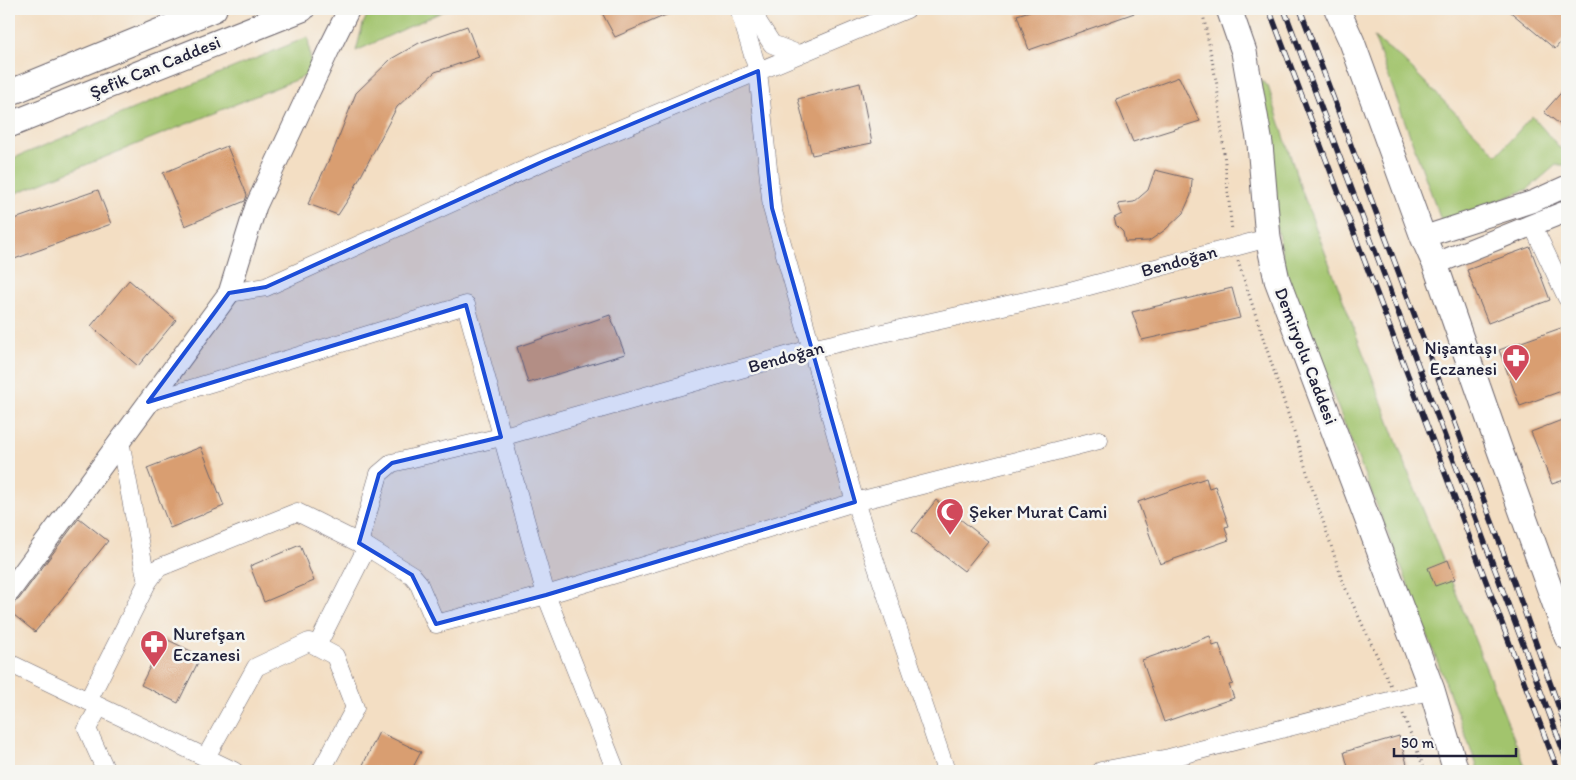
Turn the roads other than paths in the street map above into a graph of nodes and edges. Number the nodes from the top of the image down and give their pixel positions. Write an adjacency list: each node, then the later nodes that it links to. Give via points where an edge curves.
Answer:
1 (214, 9): 12 (main road, Şefik Can Caddesi)
2 (302, 9): 13 (main road, Şefik Can Caddesi)
3 (349, 9): 20 (street, via 256,206)
4 (739, 9): 9 (street)
5 (754, 9): 10 (street, via 772,44)
6 (907, 9): 10 (street)
7 (1229, 9): 18 (main road, Demiryolu Caddesi, via 1244,52 1260,144)
8 (1337, 9): 17 (main road, via 1352,42)
9 (748, 41): 10 (street, via 764,56 780,58); 11 (street)
10 (798, 54): 11 (street)
11 (758, 72): 20 (street, via 546,160 266,286); 22 (street, via 772,208)
12 (9, 93)
13 (9, 125)
14 (1567, 186): 17 (street, via 1534,201)
15 (1567, 211): 16 (street)
16 (1534, 226): 19 (street); 21 (street)
17 (1422, 237): 19 (main road)
18 (1268, 238): 22 (street, Bendoğan, via 1070,290); 35 (main road, Demiryolu Caddesi, via 1277,280)
19 (1435, 264): 32 (main road)
20 (229, 293): 23 (street)
21 (1567, 298)
22 (811, 349): 24 (street, Bendoğan); 27 (street)
23 (148, 402): 24 (street, via 466,305); 26 (street)
24 (501, 437): 28 (street, Bendoğan, via 392,463 379,474); 31 (street)
25 (1099, 440): 27 (street)
26 (120, 441): 29 (street); 30 (street)
27 (855, 502): 31 (street); 43 (street)
28 (363, 545): 29 (street, via 297,512 158,568); 31 (street, via 412,574 436,624); 33 (street, Bendoğan)
29 (147, 583): 36 (street)
30 (9, 592)
31 (546, 595): 42 (street)
32 (1567, 637)
33 (317, 646): 37 (street, via 309,642 256,667); 41 (street, via 335,656 355,708)
34 (9, 663): 36 (street)
35 (1432, 690): 38 (street); 45 (main road, Demiryolu Caddesi)
36 (94, 704): 37 (street); 39 (street, via 87,729)
37 (206, 757): 40 (street)
38 (1171, 765): 44 (street)
39 (106, 771)
40 (234, 771)
41 (321, 771)
42 (616, 771)
43 (946, 771)
44 (1101, 771)
45 (1456, 771)

